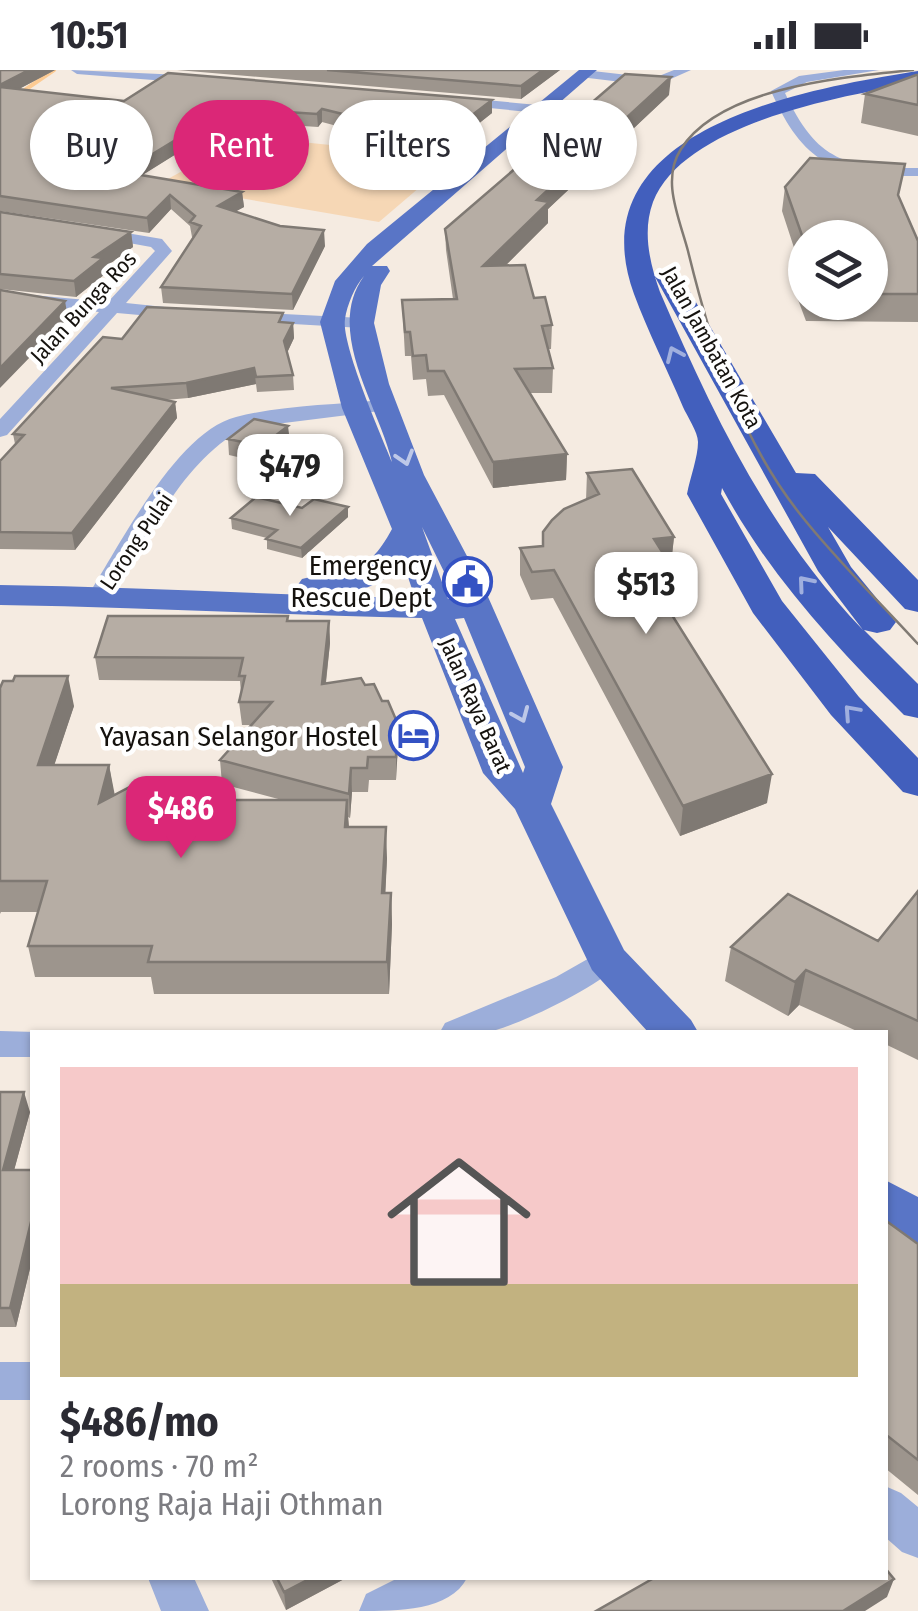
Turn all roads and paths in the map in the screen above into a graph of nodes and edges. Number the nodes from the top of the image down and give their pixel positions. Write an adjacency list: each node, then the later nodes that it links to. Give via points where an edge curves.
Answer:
1 (78, 70): 6 (street)
2 (685, 70): 4 (street, via 655,82)
3 (873, 70): 10 (street, via 824,75 778,91 814,154 837,164)
4 (593, 72): 7 (main road)
5 (918, 80): 11 (highway, Jalan Jambatan Kota, via 787,115 712,158); 21 (highway, Jalan Jambatan Kota, one-way to 5, via 646,296 633,243 642,198 690,150 746,120 802,100)
6 (228, 82)
7 (561, 100)
8 (506, 145): 16 (main road, via 374,250 347,281)
9 (506, 151): 17 (main road, via 396,252 369,286)
10 (914, 173)
11 (687, 181)
12 (71, 229): 15 (street, Jalan Bunga Ros, via 163,247)
13 (660, 248): 20 (highway, Jalan Jambatan Kota, via 666,273)
14 (0, 297): 15 (street)
15 (110, 310): 16 (street); 19 (street, Jalan Bunga Ros)
16 (332, 322): 17 (street); 18 (main road, Jalan Raya Barat)
17 (362, 323): 18 (main road, Jalan Raya Barat)
18 (369, 407): 22 (main road, Jalan Raya Barat); 25 (street, Lorong Pulai, via 239,422 209,438); 27 (main road, Jalan Raya Barat, one-way to 27, via 404,451)
19 (0, 430)
20 (760, 436): 28 (highway); 30 (highway, Jalan Jambatan Kota, via 836,571)
21 (712, 444): 31 (highway, Jalan Jambatan Kota, one-way to 21, via 764,533); 32 (highway, one-way to 21, via 845,706 766,605 704,494)
22 (407, 529): 23 (main road, via 388,564 362,582); 29 (main road, Jalan Raya Barat)
23 (270, 590): 26 (main road); 29 (main road)
24 (0, 595): 25 (main road)
25 (99, 597): 26 (main road)
26 (194, 598): 29 (main road)
27 (472, 599): 29 (main road); 33 (main road, Jalan Raya Barat, one-way to 33, via 544,767)
28 (918, 601)
29 (433, 602): 33 (main road, Jalan Raya Barat, via 502,773)
30 (918, 665)
31 (918, 706)
32 (918, 783)
33 (532, 804): 34 (main road, Jalan Raya Barat)
34 (607, 959): 35 (street, via 568,985); 36 (main road, Jalan Raya Barat)
35 (461, 1030)
36 (673, 1030)
37 (0, 1044): 38 (street)
38 (30, 1044)
39 (888, 1203): 40 (main road)
40 (918, 1226)
41 (0, 1381): 42 (street)
42 (30, 1381)
43 (888, 1511): 44 (street)
44 (918, 1536)
45 (172, 1580): 47 (street)
46 (440, 1580): 48 (street)
47 (185, 1611)
48 (384, 1611)

